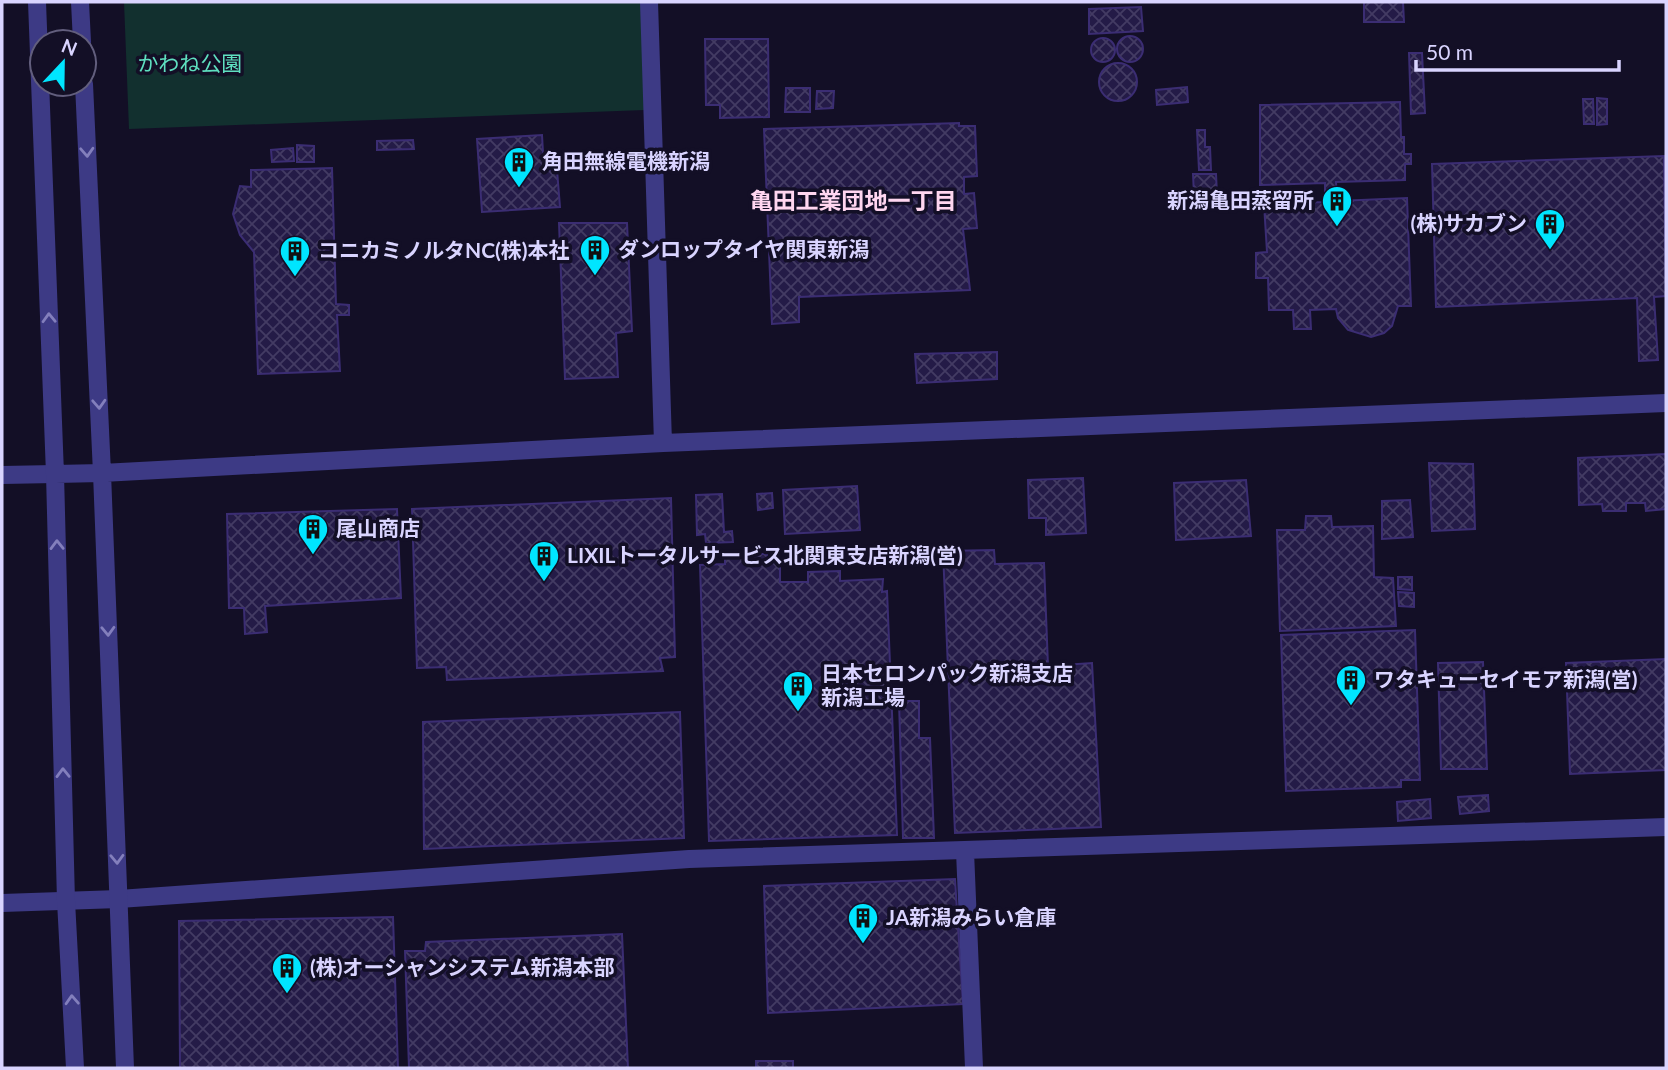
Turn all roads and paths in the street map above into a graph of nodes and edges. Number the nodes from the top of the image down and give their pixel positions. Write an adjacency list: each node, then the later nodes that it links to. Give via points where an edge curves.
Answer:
1 (37, 2): 9 (street, one-way to 1)
2 (80, 2): 4 (street)
3 (649, 2): 7 (street)
4 (81, 28)
5 (85, 98): 8 (street, one-way to 8)
6 (1666, 403): 7 (street)
7 (663, 443): 8 (street)
8 (102, 473): 9 (street); 13 (street, one-way to 13)
9 (55, 474): 10 (street); 14 (street, one-way to 9)
10 (2, 475)
11 (1666, 827): 12 (street)
12 (965, 851): 13 (street, via 689,859); 18 (street)
13 (119, 899): 14 (street); 17 (street)
14 (66, 901): 15 (street); 16 (street, one-way to 14)
15 (2, 903)
16 (75, 1068)
17 (125, 1068)
18 (974, 1068)

